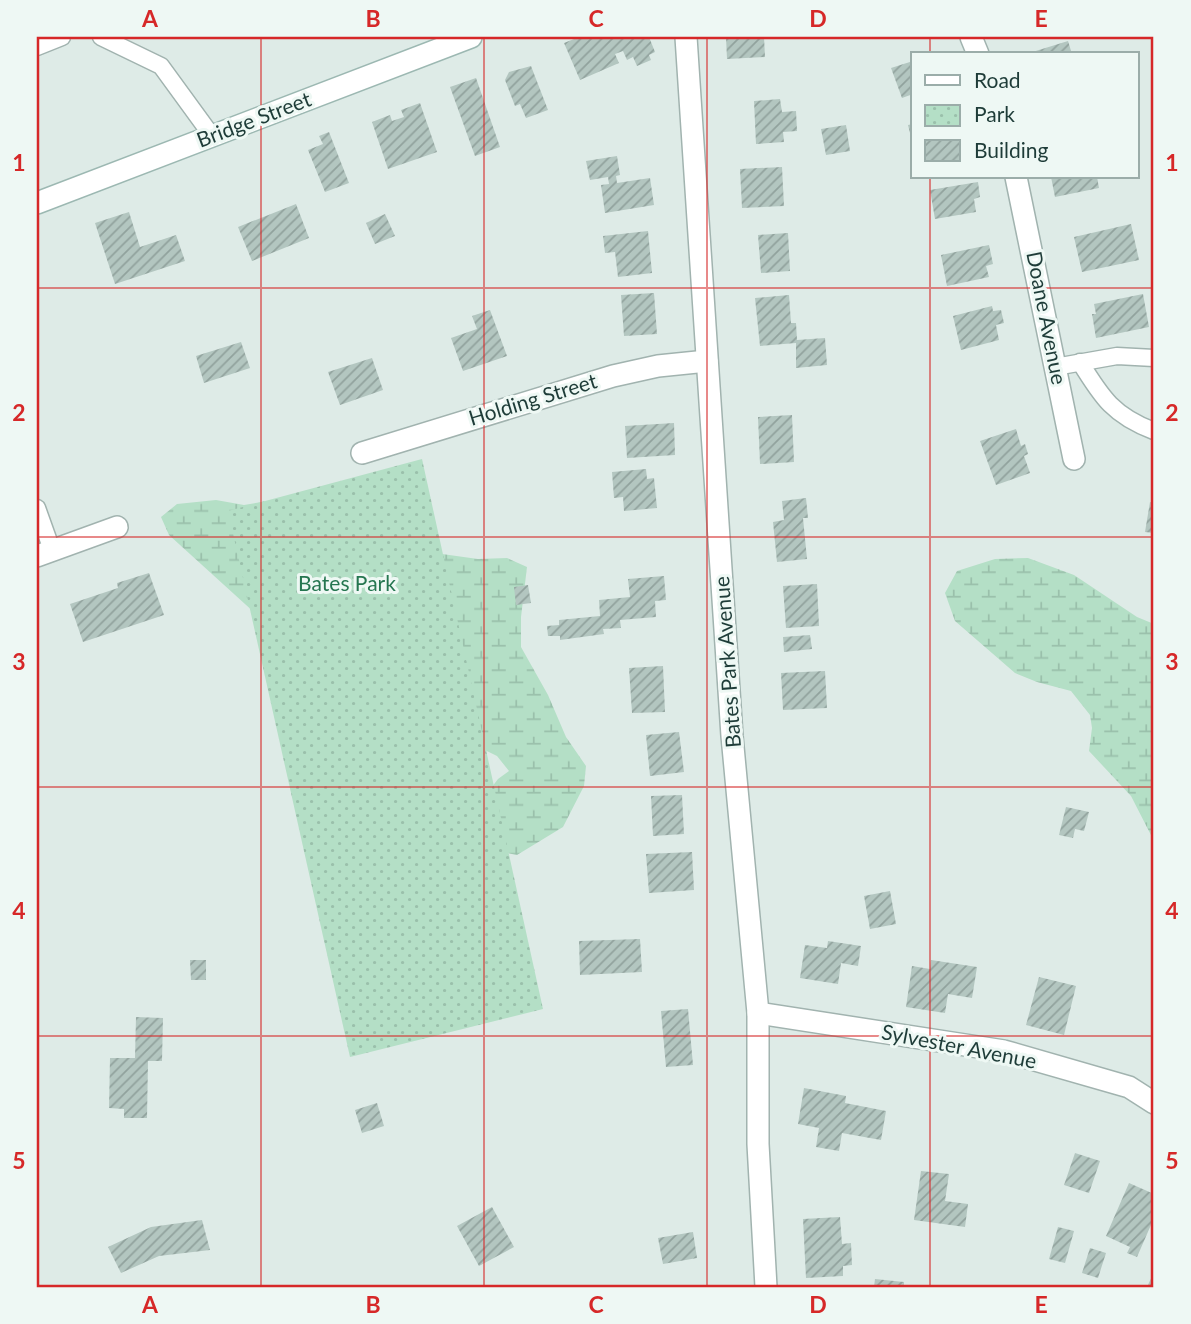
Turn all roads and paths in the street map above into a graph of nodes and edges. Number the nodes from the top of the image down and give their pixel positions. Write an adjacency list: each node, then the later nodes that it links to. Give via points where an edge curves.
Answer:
1 (62, 37): 5 (lane)
2 (102, 37): 6 (lane, via 161,66)
3 (471, 37): 6 (street, Bridge Street)
4 (685, 37): 10 (street, Bates Park Avenue)
5 (37, 47)
6 (212, 136): 8 (street, Bridge Street)
7 (1016, 178): 12 (street, Doane Avenue)
8 (37, 203)
9 (1154, 358): 11 (lane, via 1117,356)
10 (707, 361): 14 (street, Holding Street, via 613,376); 19 (street, Bates Park Avenue, via 732,736)
11 (1080, 362): 12 (lane); 13 (lane, via 1101,396 1130,422)
12 (1055, 367): 15 (street, Doane Avenue)
13 (1154, 431)
14 (362, 453)
15 (1074, 459)
16 (37, 508): 18 (lane)
17 (117, 527): 18 (street)
18 (44, 553)
19 (758, 1013): 20 (street, Sylvester Avenue, via 1004,1051 1129,1087); 21 (street, Bates Park Avenue, via 758,1144)
20 (1154, 1103)
21 (766, 1287)

